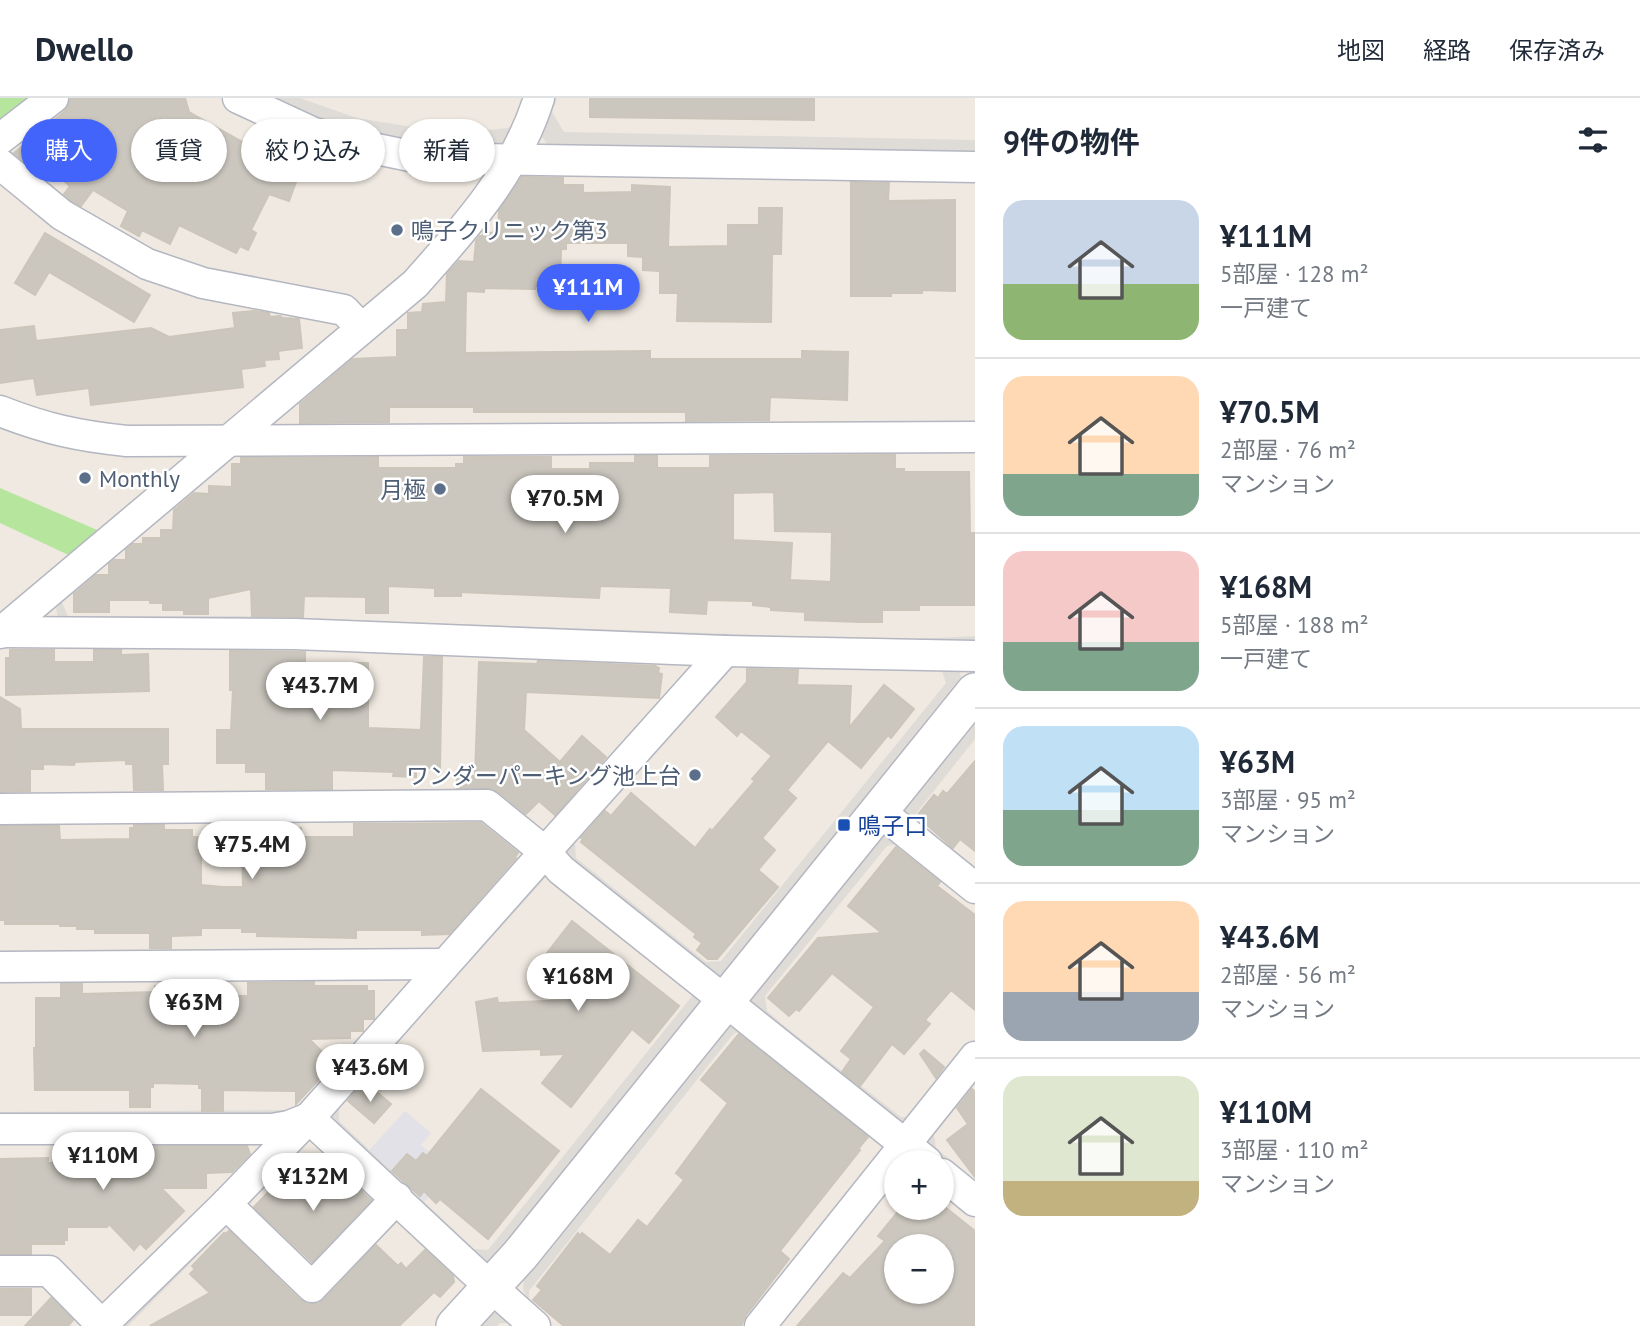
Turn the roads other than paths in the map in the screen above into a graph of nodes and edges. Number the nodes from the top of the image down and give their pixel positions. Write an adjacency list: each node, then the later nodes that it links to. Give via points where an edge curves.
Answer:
1 (53, 98): 4 (street)
2 (238, 98): 5 (street, via 314,133 362,146 420,158)
3 (539, 98): 5 (street)
4 (0, 139)
5 (514, 159): 7 (street); 8 (street, via 471,222 424,273)
6 (0, 164): 8 (street, via 62,215 147,264 203,283 344,310)
7 (975, 167)
8 (360, 328): 11 (street)
9 (0, 411): 11 (street, via 74,435 127,441)
10 (975, 437): 11 (street)
11 (229, 441): 12 (street)
12 (0, 633): 13 (street, via 295,634)
13 (725, 651): 14 (street); 18 (street)
14 (975, 656)
15 (975, 692): 17 (street)
16 (0, 809): 18 (street, via 487,805)
17 (878, 810): 19 (street); 22 (street)
18 (545, 852): 20 (street); 22 (street, via 561,870)
19 (975, 888)
20 (444, 964): 21 (street); 24 (street)
21 (0, 967)
22 (726, 1000): 26 (street); 34 (street)
23 (975, 1057): 27 (street)
24 (309, 1118): 25 (street, via 272,1129); 30 (street); 32 (street)
25 (0, 1129)
26 (912, 1150)
27 (918, 1150)
28 (954, 1184): 31 (street)
29 (884, 1188): 38 (street)
30 (397, 1198): 32 (street, via 312,1287); 34 (street)
31 (975, 1201)
32 (226, 1204): 35 (street)
33 (0, 1271): 35 (street, via 49,1271)
34 (492, 1288): 36 (street); 37 (street)
35 (102, 1326)
36 (455, 1326)
37 (535, 1326)
38 (760, 1326)

